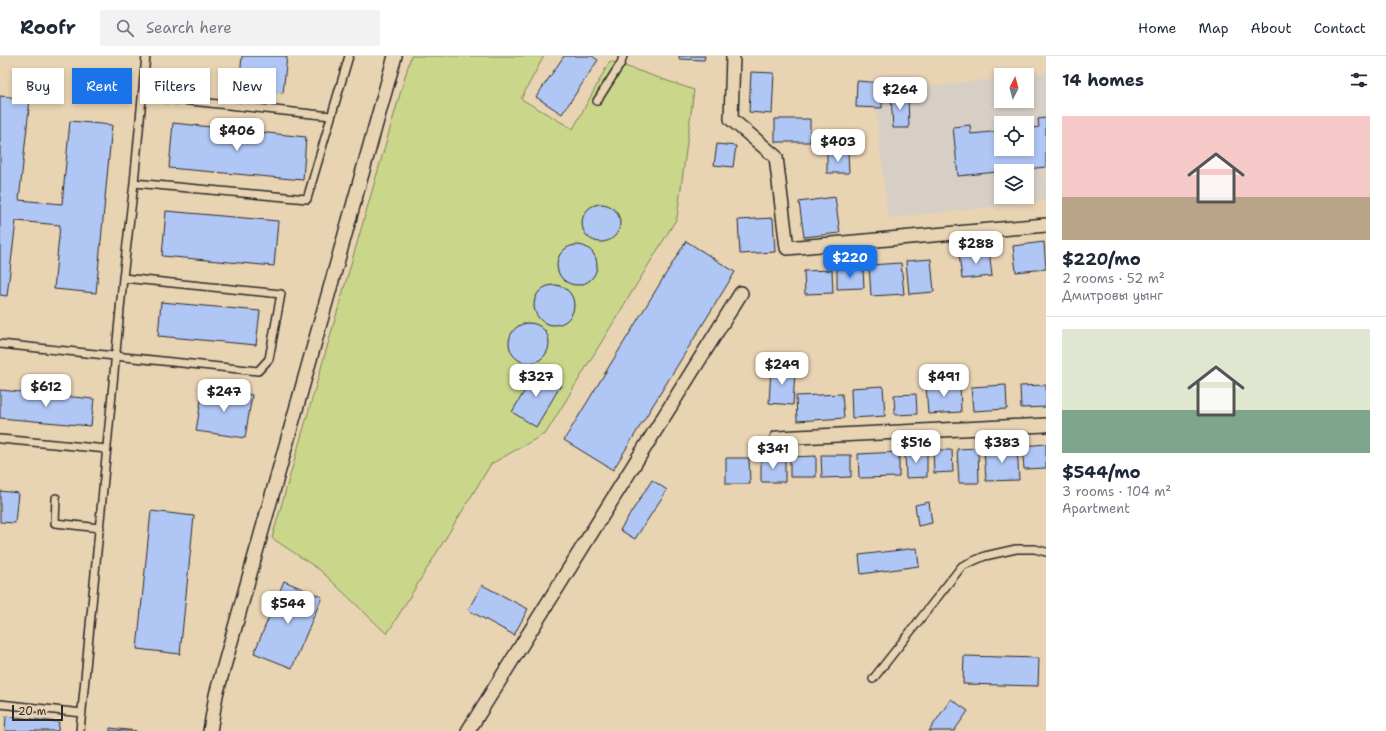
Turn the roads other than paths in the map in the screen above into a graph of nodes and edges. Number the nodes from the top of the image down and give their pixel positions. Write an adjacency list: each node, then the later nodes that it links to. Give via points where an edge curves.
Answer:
1 (146, 56): 6 (lane)
2 (349, 56): 10 (lane)
3 (395, 56): 28 (street, via 216,695)
4 (623, 56): 7 (lane)
5 (733, 56): 12 (street, via 731,119 776,157 787,248)
6 (145, 68)
7 (597, 101)
8 (210, 103): 10 (lane)
9 (142, 104): 11 (lane)
10 (331, 116): 11 (lane, via 307,199)
11 (134, 183): 13 (lane)
12 (1046, 225)
13 (123, 278): 16 (lane); 16 (lane, via 281,294 269,359 258,371)
14 (741, 294): 29 (street)
15 (0, 344): 16 (lane)
16 (116, 355): 20 (lane)
17 (1046, 425): 18 (street)
18 (777, 438)
19 (0, 439): 20 (lane)
20 (107, 449): 22 (lane)
21 (56, 498): 22 (lane, via 55,523)
22 (100, 528): 26 (lane)
23 (1046, 552): 24 (lane, via 1016,549 985,556 962,566)
24 (873, 679)
25 (0, 704): 26 (lane)
26 (82, 713): 27 (lane)
27 (80, 731)
28 (210, 731)
29 (468, 731)

